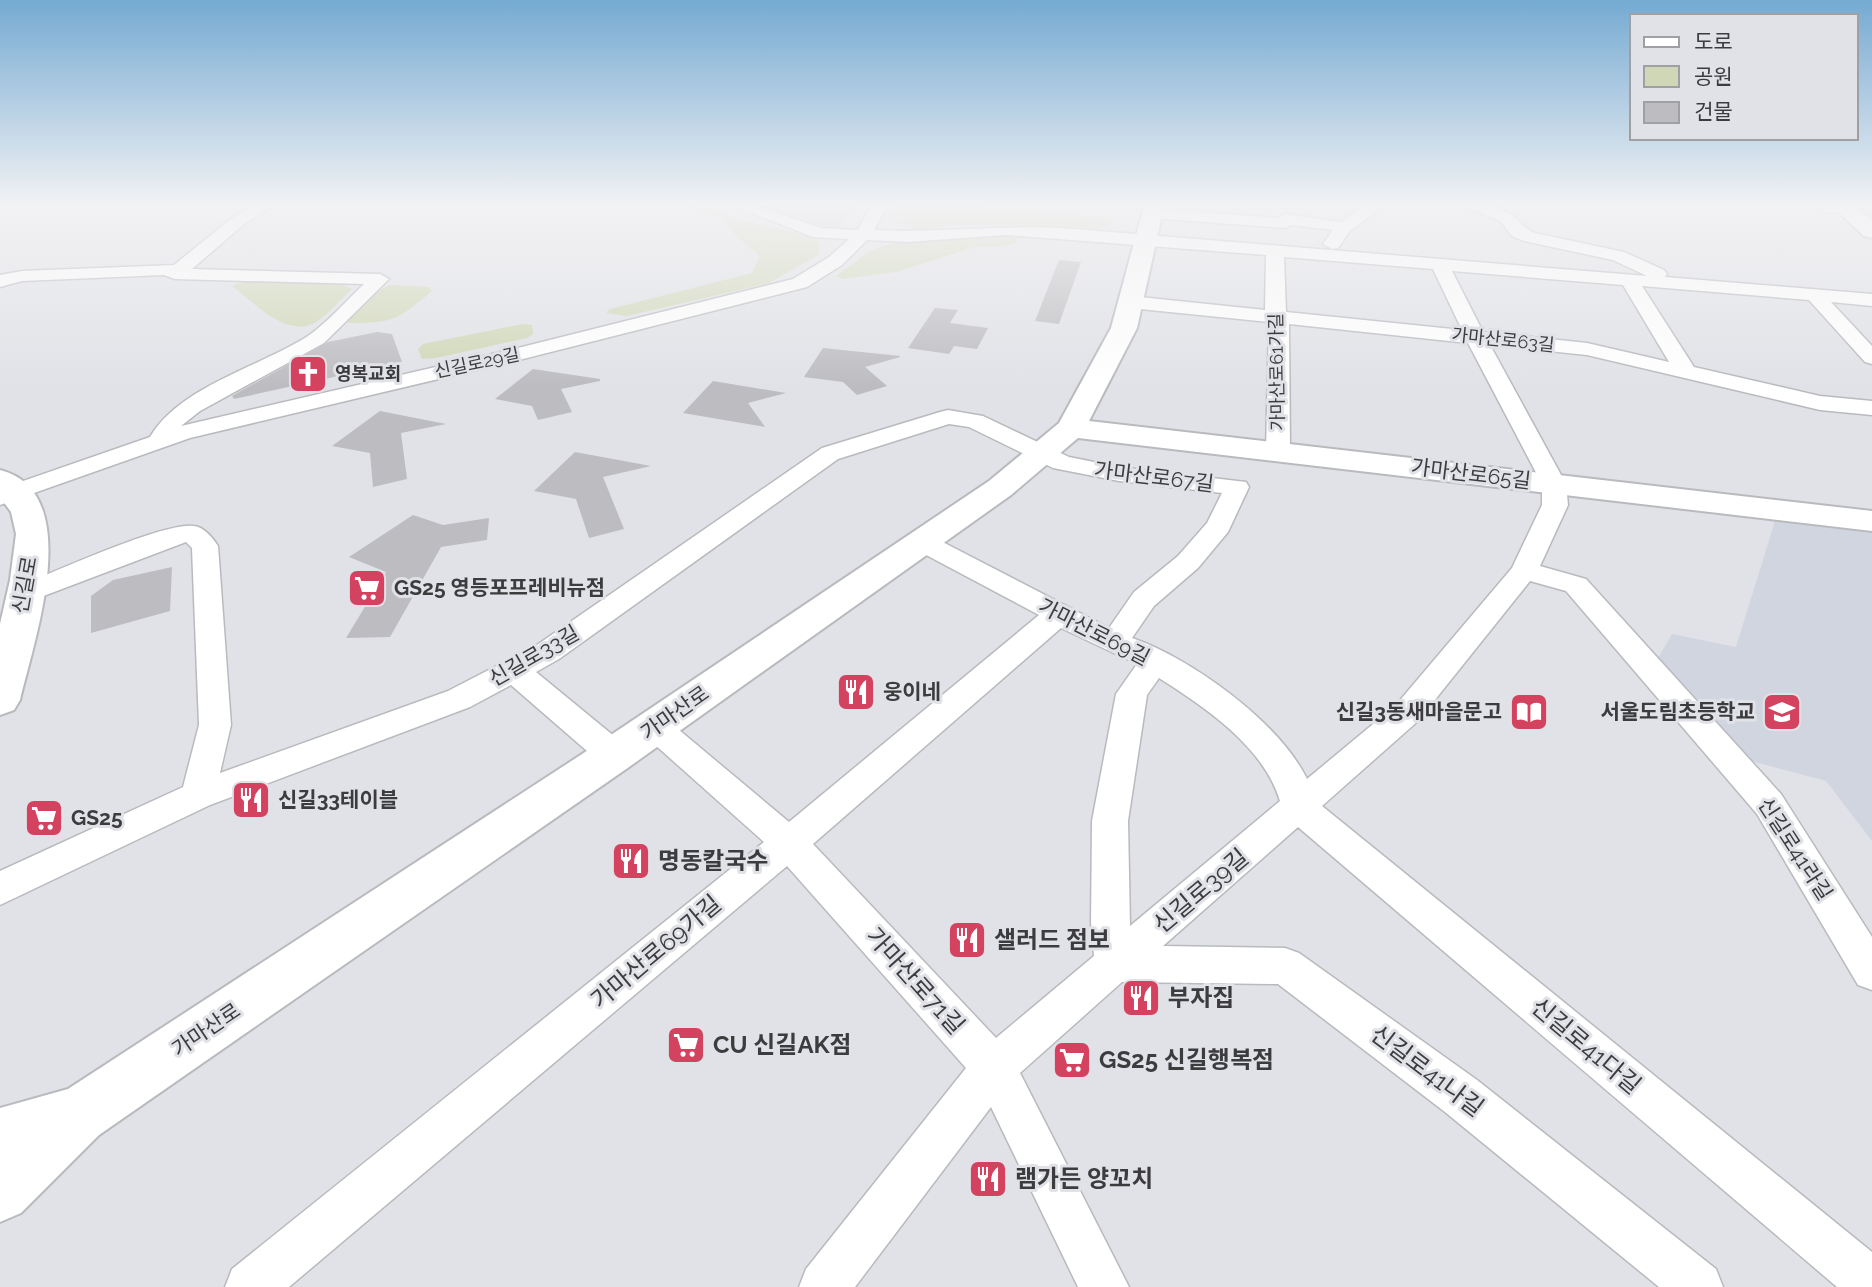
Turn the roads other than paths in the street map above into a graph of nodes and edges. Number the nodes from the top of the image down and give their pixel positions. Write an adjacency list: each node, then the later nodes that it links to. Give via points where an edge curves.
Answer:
1 (184, 266): 8 (street)
2 (827, 266): 20 (street, 신길로29길, via 767,294)
3 (1139, 266): 14 (main road, 가마산로)
4 (1275, 266): 15 (street, 가마산로61가길)
5 (1441, 266): 16 (street)
6 (1466, 266): 9 (street)
7 (1640, 266): 11 (street)
8 (175, 274): 10 (street, via 168,269); 20 (street, via 380,279 317,339 192,406 168,426)
9 (1629, 279): 11 (street); 18 (street)
10 (0, 281)
11 (1678, 284): 12 (street)
12 (1814, 295): 13 (street); 17 (street)
13 (1872, 300)
14 (1130, 302): 15 (street, 가마산로63길); 21 (main road, 가마산로, via 1124,328)
15 (1279, 317): 16 (street, 가마산로63길); 22 (street, 가마산로61가길)
16 (1475, 337): 18 (street, 가마산로63길, via 1587,349); 23 (street)
17 (1872, 358)
18 (1686, 372): 19 (street, 가마산로63길, via 1820,403)
19 (1872, 408)
20 (160, 440): 24 (street, 신길로29길)
21 (1056, 440): 22 (main road, 가마산로65길); 26 (main road, 가마산로, via 1000,488); 30 (street, 가마산로67길, via 1062,463 1237,488 1219,526 1188,562 1144,599); 32 (street, 신길로33길, via 948,417 830,453 548,652)
22 (1278, 452): 23 (main road, 가마산로65길)
23 (1554, 484): 25 (main road, 가마산로65길); 27 (street, 신길로39길, via 1555,505)
24 (5, 490): 28 (main road, 신길로, via 30,517 33,535)
25 (1872, 521)
26 (922, 542): 29 (street, 가마산로69길); 34 (main road, 가마산로)
27 (1524, 571): 37 (street, 신길로39길, via 1407,713); 41 (street, 신길로41라길, via 1576,585 1769,804)
28 (25, 594): 33 (main road, 신길로); 36 (street, via 168,537 192,533 205,546 215,724)
29 (1059, 614): 30 (street, 가마산로69길); 38 (street, 가마산로69가길)
30 (1114, 643): 31 (street, 가마산로69길, via 1131,646)
31 (1154, 662): 37 (street, 가마산로69길, via 1211,698 1257,738 1286,772); 40 (street, via 1132,694 1110,821)
32 (514, 670): 35 (street); 36 (street, 신길로33길, via 459,699)
33 (0, 699)
34 (655, 727): 35 (main road, 가마산로); 38 (street, 가마산로71길)
35 (614, 755): 43 (main road, 가마산로)
36 (198, 795): 39 (street, 신길로33길)
37 (1299, 808): 40 (street, 신길로39길); 46 (street, 신길로41다길)
38 (789, 843): 42 (street, 가마산로71길); 47 (street, 가마산로69가길)
39 (0, 889)
40 (1115, 964): 42 (street, 신길로39길); 50 (street, 신길로41나길, via 1285,966 1461,1096)
41 (1872, 972)
42 (994, 1067): 48 (street, 신길로39길); 49 (street, 가마산로71길)
43 (79, 1115): 44 (main road, 가마산로); 45 (main road, 가마산로)
44 (0, 1137)
45 (0, 1192)
46 (1872, 1284)
47 (250, 1287)
48 (824, 1287)
49 (1104, 1287)
50 (1698, 1287)

